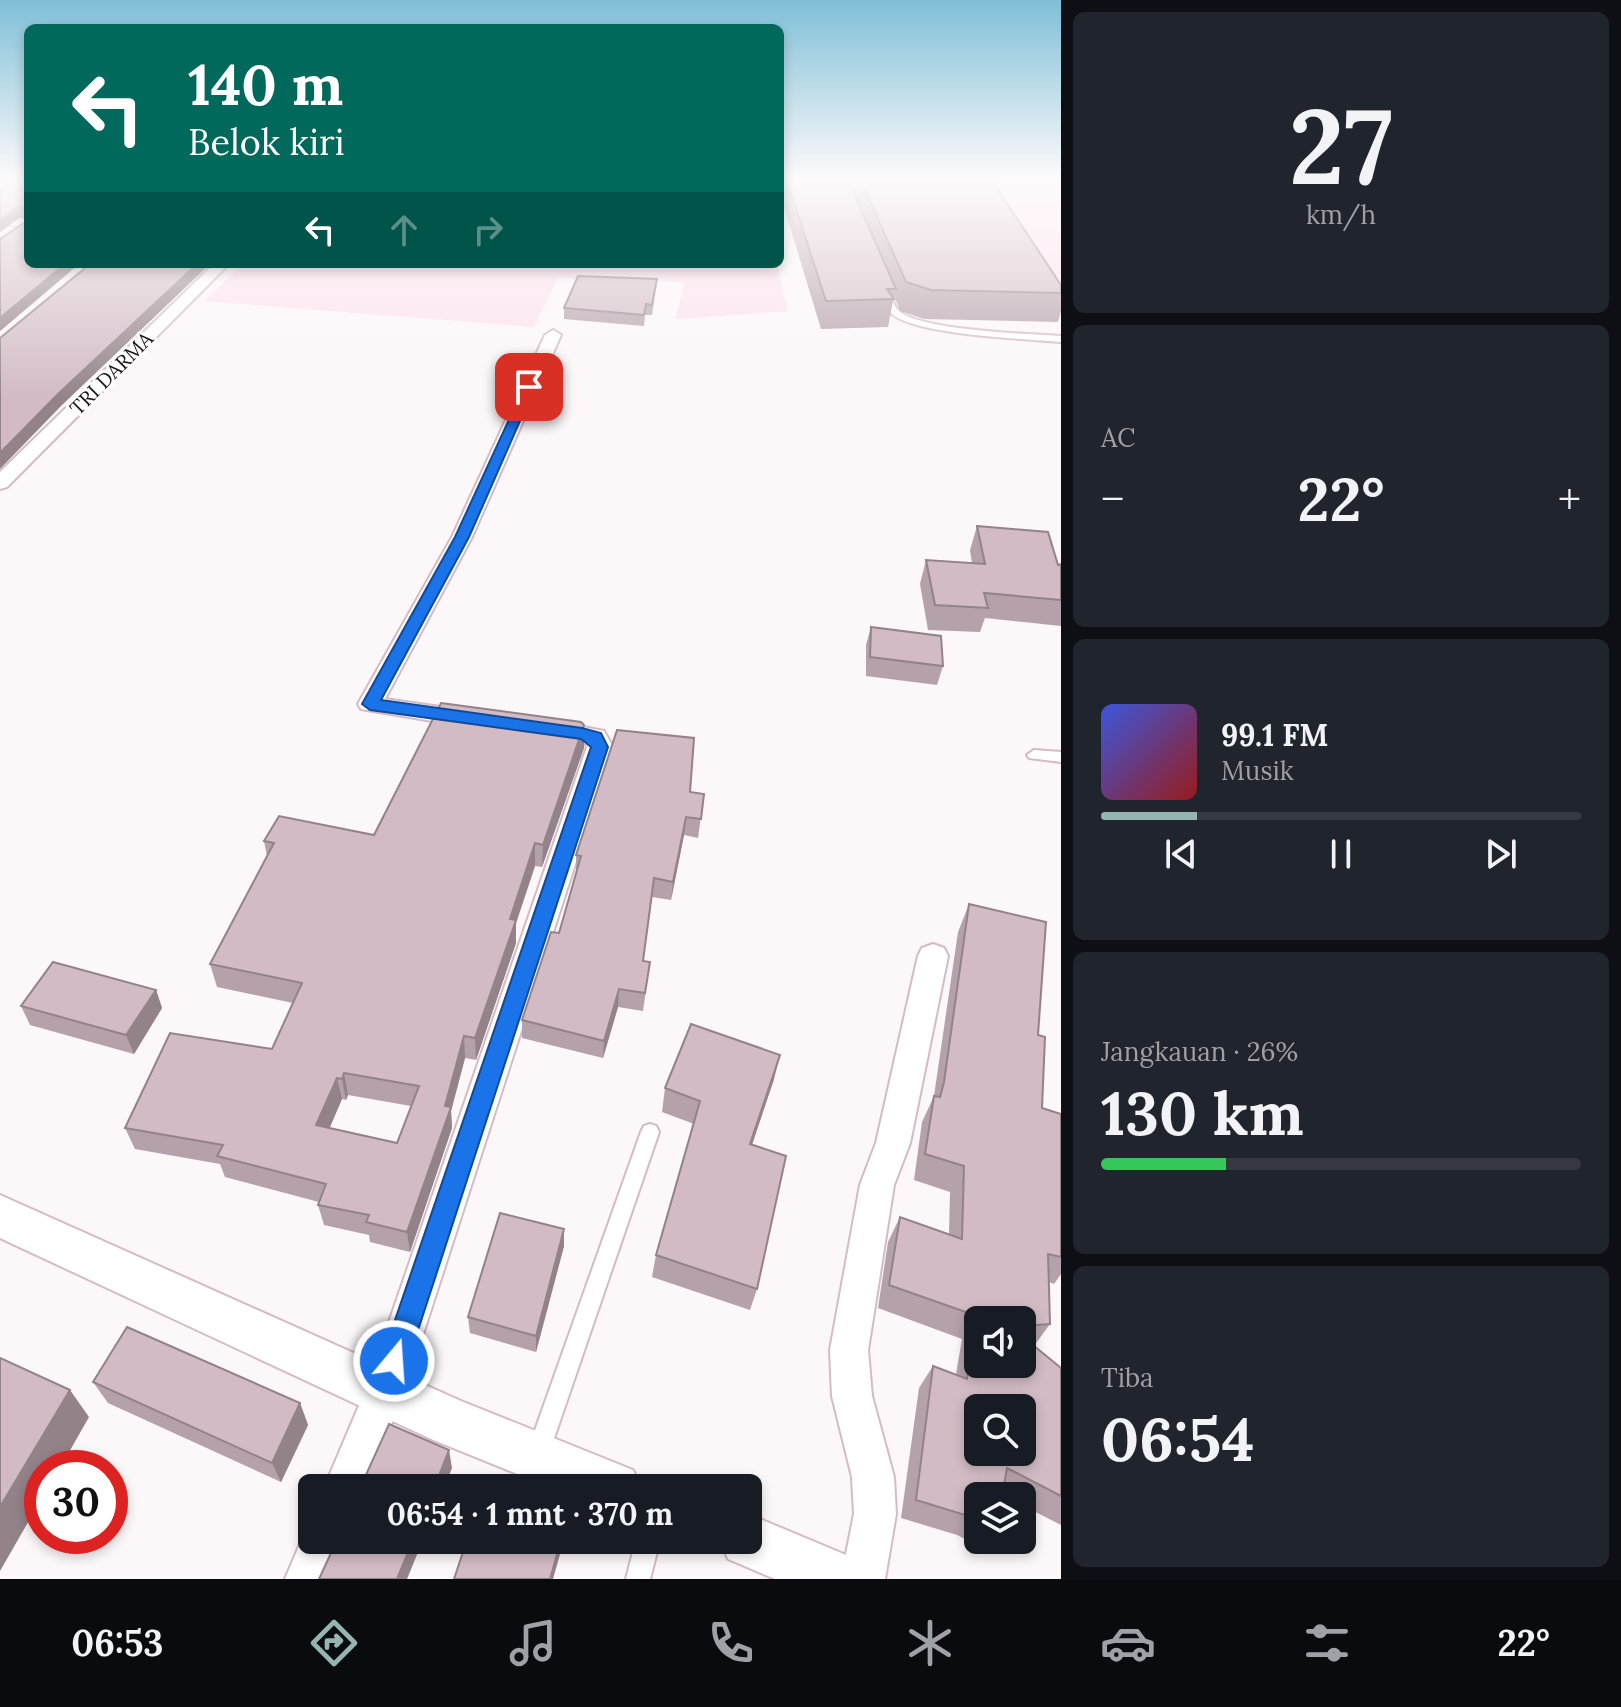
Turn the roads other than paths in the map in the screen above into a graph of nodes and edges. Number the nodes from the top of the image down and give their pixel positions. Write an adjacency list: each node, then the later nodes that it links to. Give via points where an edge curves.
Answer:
1 (218, 268): 5 (street, TRI DARMA)
2 (880, 274): 4 (lane, via 895,314 906,320)
3 (553, 335): 11 (street, via 462,537 370,704 582,734 595,737 600,747)
4 (1061, 339)
5 (0, 483)
6 (1034, 755): 7 (lane)
7 (1061, 757)
8 (933, 956): 21 (street, via 893,1143 877,1185 849,1350 852,1396 873,1477 875,1514)
9 (650, 1132): 12 (lane)
10 (0, 1216): 11 (street)
11 (385, 1390): 12 (street); 13 (street)
12 (537, 1458): 14 (street)
13 (351, 1474)
14 (579, 1474)
15 (762, 1546): 20 (street)
16 (317, 1554): 18 (street)
17 (644, 1554): 19 (lane)
18 (307, 1579)
19 (638, 1579)
20 (839, 1579)
21 (863, 1579)

